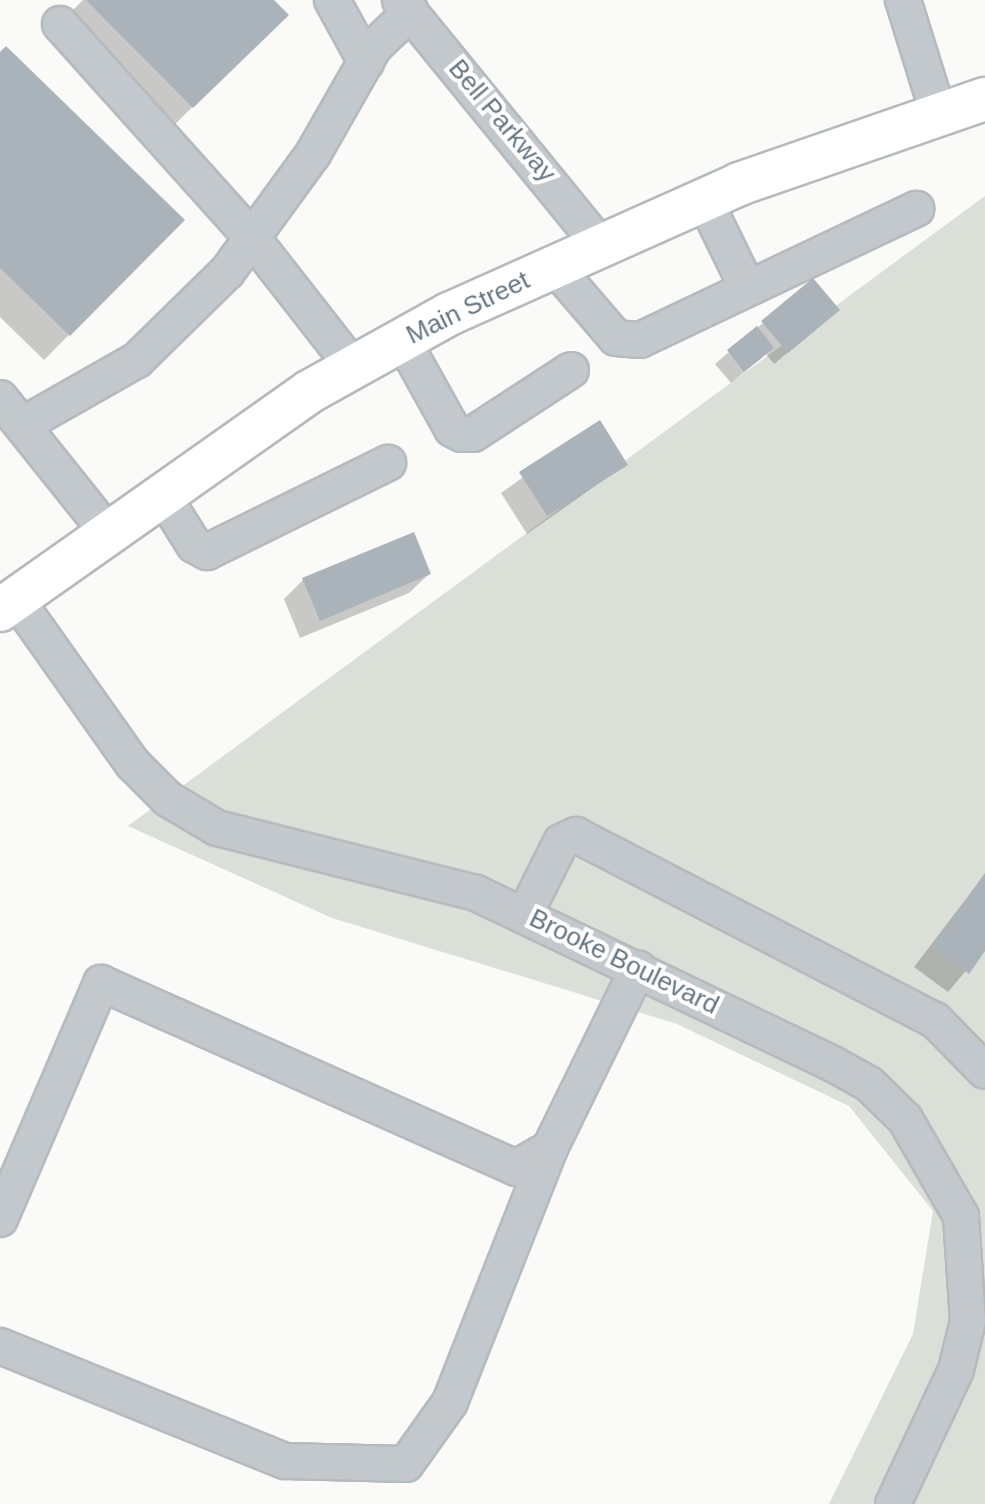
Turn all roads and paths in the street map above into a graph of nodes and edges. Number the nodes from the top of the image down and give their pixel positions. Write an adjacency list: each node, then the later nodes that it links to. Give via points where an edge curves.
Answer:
1 (332, 0): 5 (street)
2 (903, 0): 7 (street)
3 (406, 6): 5 (street); 11 (street, Bell Parkway)
4 (60, 24): 10 (street)
5 (366, 62): 10 (street)
6 (985, 99): 7 (main road, Main Street)
7 (937, 109): 8 (main road, Main Street)
8 (704, 199): 11 (main road, Main Street); 13 (street)
9 (916, 209): 13 (street)
10 (253, 239): 15 (street); 18 (street, via 137,360)
11 (600, 245): 12 (main road, Main Street)
12 (554, 266): 13 (street, via 616,338 640,340); 14 (main road, Main Street)
13 (747, 287)
14 (402, 339): 15 (main road, Main Street); 16 (street, via 452,429 462,434 473,434)
15 (353, 367): 20 (main road, Main Street)
16 (571, 370)
17 (0, 398): 18 (street)
18 (26, 423): 21 (street)
19 (388, 463): 20 (street, via 207,552 194,545)
20 (162, 494): 21 (main road, Main Street)
21 (108, 533): 22 (main road, Main Street)
22 (8, 604): 23 (street, Brooke Boulevard, via 133,764 168,799 267,846 411,873)
23 (525, 914): 24 (street, Brooke Boulevard); 25 (street, via 561,842 576,835 935,1020)
24 (638, 968): 26 (street); 28 (street, Brooke Boulevard, via 869,1084 905,1119 961,1216)
25 (985, 1071)
26 (550, 1148): 27 (street, via 516,1168 101,983); 29 (street, via 450,1402 406,1464 285,1461)
27 (0, 1219)
28 (977, 1298): 30 (street, Brooke Boulevard, via 956,1370)
29 (0, 1346)
30 (893, 1504)

